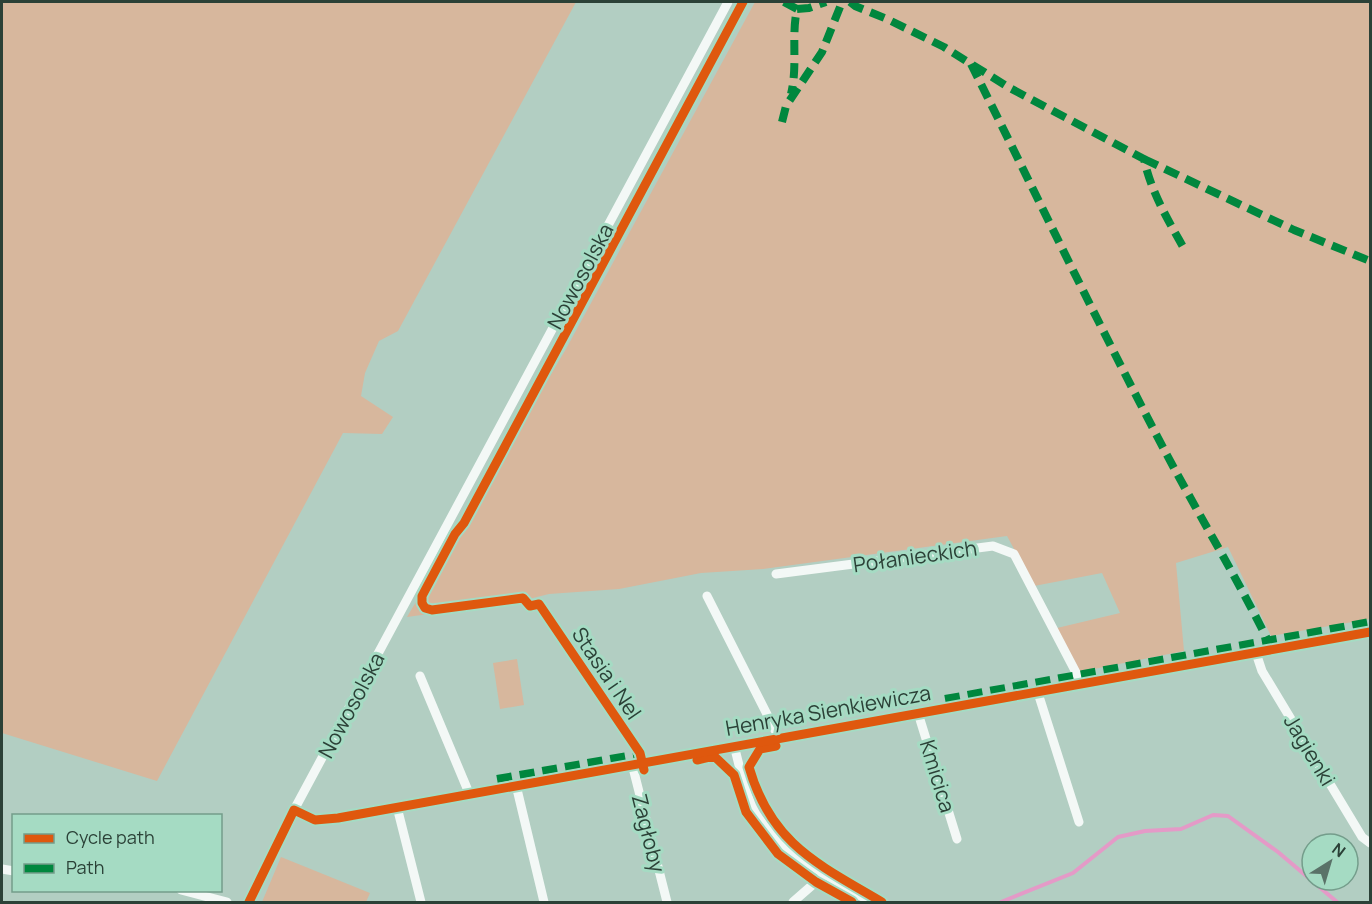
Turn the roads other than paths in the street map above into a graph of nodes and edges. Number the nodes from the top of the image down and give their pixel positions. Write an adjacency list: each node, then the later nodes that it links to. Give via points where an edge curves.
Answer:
1 (728, 2): 17 (street, Nowosolska)
2 (776, 574): 8 (street, Połanieckich, via 993,546 1014,554)
3 (707, 596): 11 (street, Henryka Sienkiewicza)
4 (539, 604): 13 (street, Stasia i Nel, via 640,753)
5 (1371, 632): 6 (street, Henryka Sienkiewicza)
6 (1256, 653): 8 (street, Henryka Sienkiewicza); 20 (street, Jagienki, via 1262,671 1362,837)
7 (420, 676): 15 (street)
8 (1082, 684): 9 (street, Henryka Sienkiewicza)
9 (1038, 693): 10 (street, Henryka Sienkiewicza); 18 (street)
10 (918, 713): 11 (street, Henryka Sienkiewicza); 19 (street, Kmicica)
11 (779, 738): 12 (street, Henryka Sienkiewicza)
12 (734, 745): 13 (street, Henryka Sienkiewicza); 21 (street, via 753,809 780,841)
13 (637, 763): 14 (street, Henryka Sienkiewicza); 27 (street, Zagłoby)
14 (516, 786): 15 (street, Henryka Sienkiewicza); 26 (street)
15 (469, 794): 16 (street, Henryka Sienkiewicza)
16 (398, 807): 17 (street, Henryka Sienkiewicza, via 326,820); 25 (street)
17 (294, 810): 24 (street, Nowosolska)
18 (1079, 822)
19 (957, 839)
20 (1371, 843)
21 (825, 874): 28 (street); 29 (street)
22 (185, 892): 23 (street)
23 (227, 903)
24 (249, 903)
25 (422, 903)
26 (544, 903)
27 (667, 903)
28 (793, 903)
29 (871, 903)

